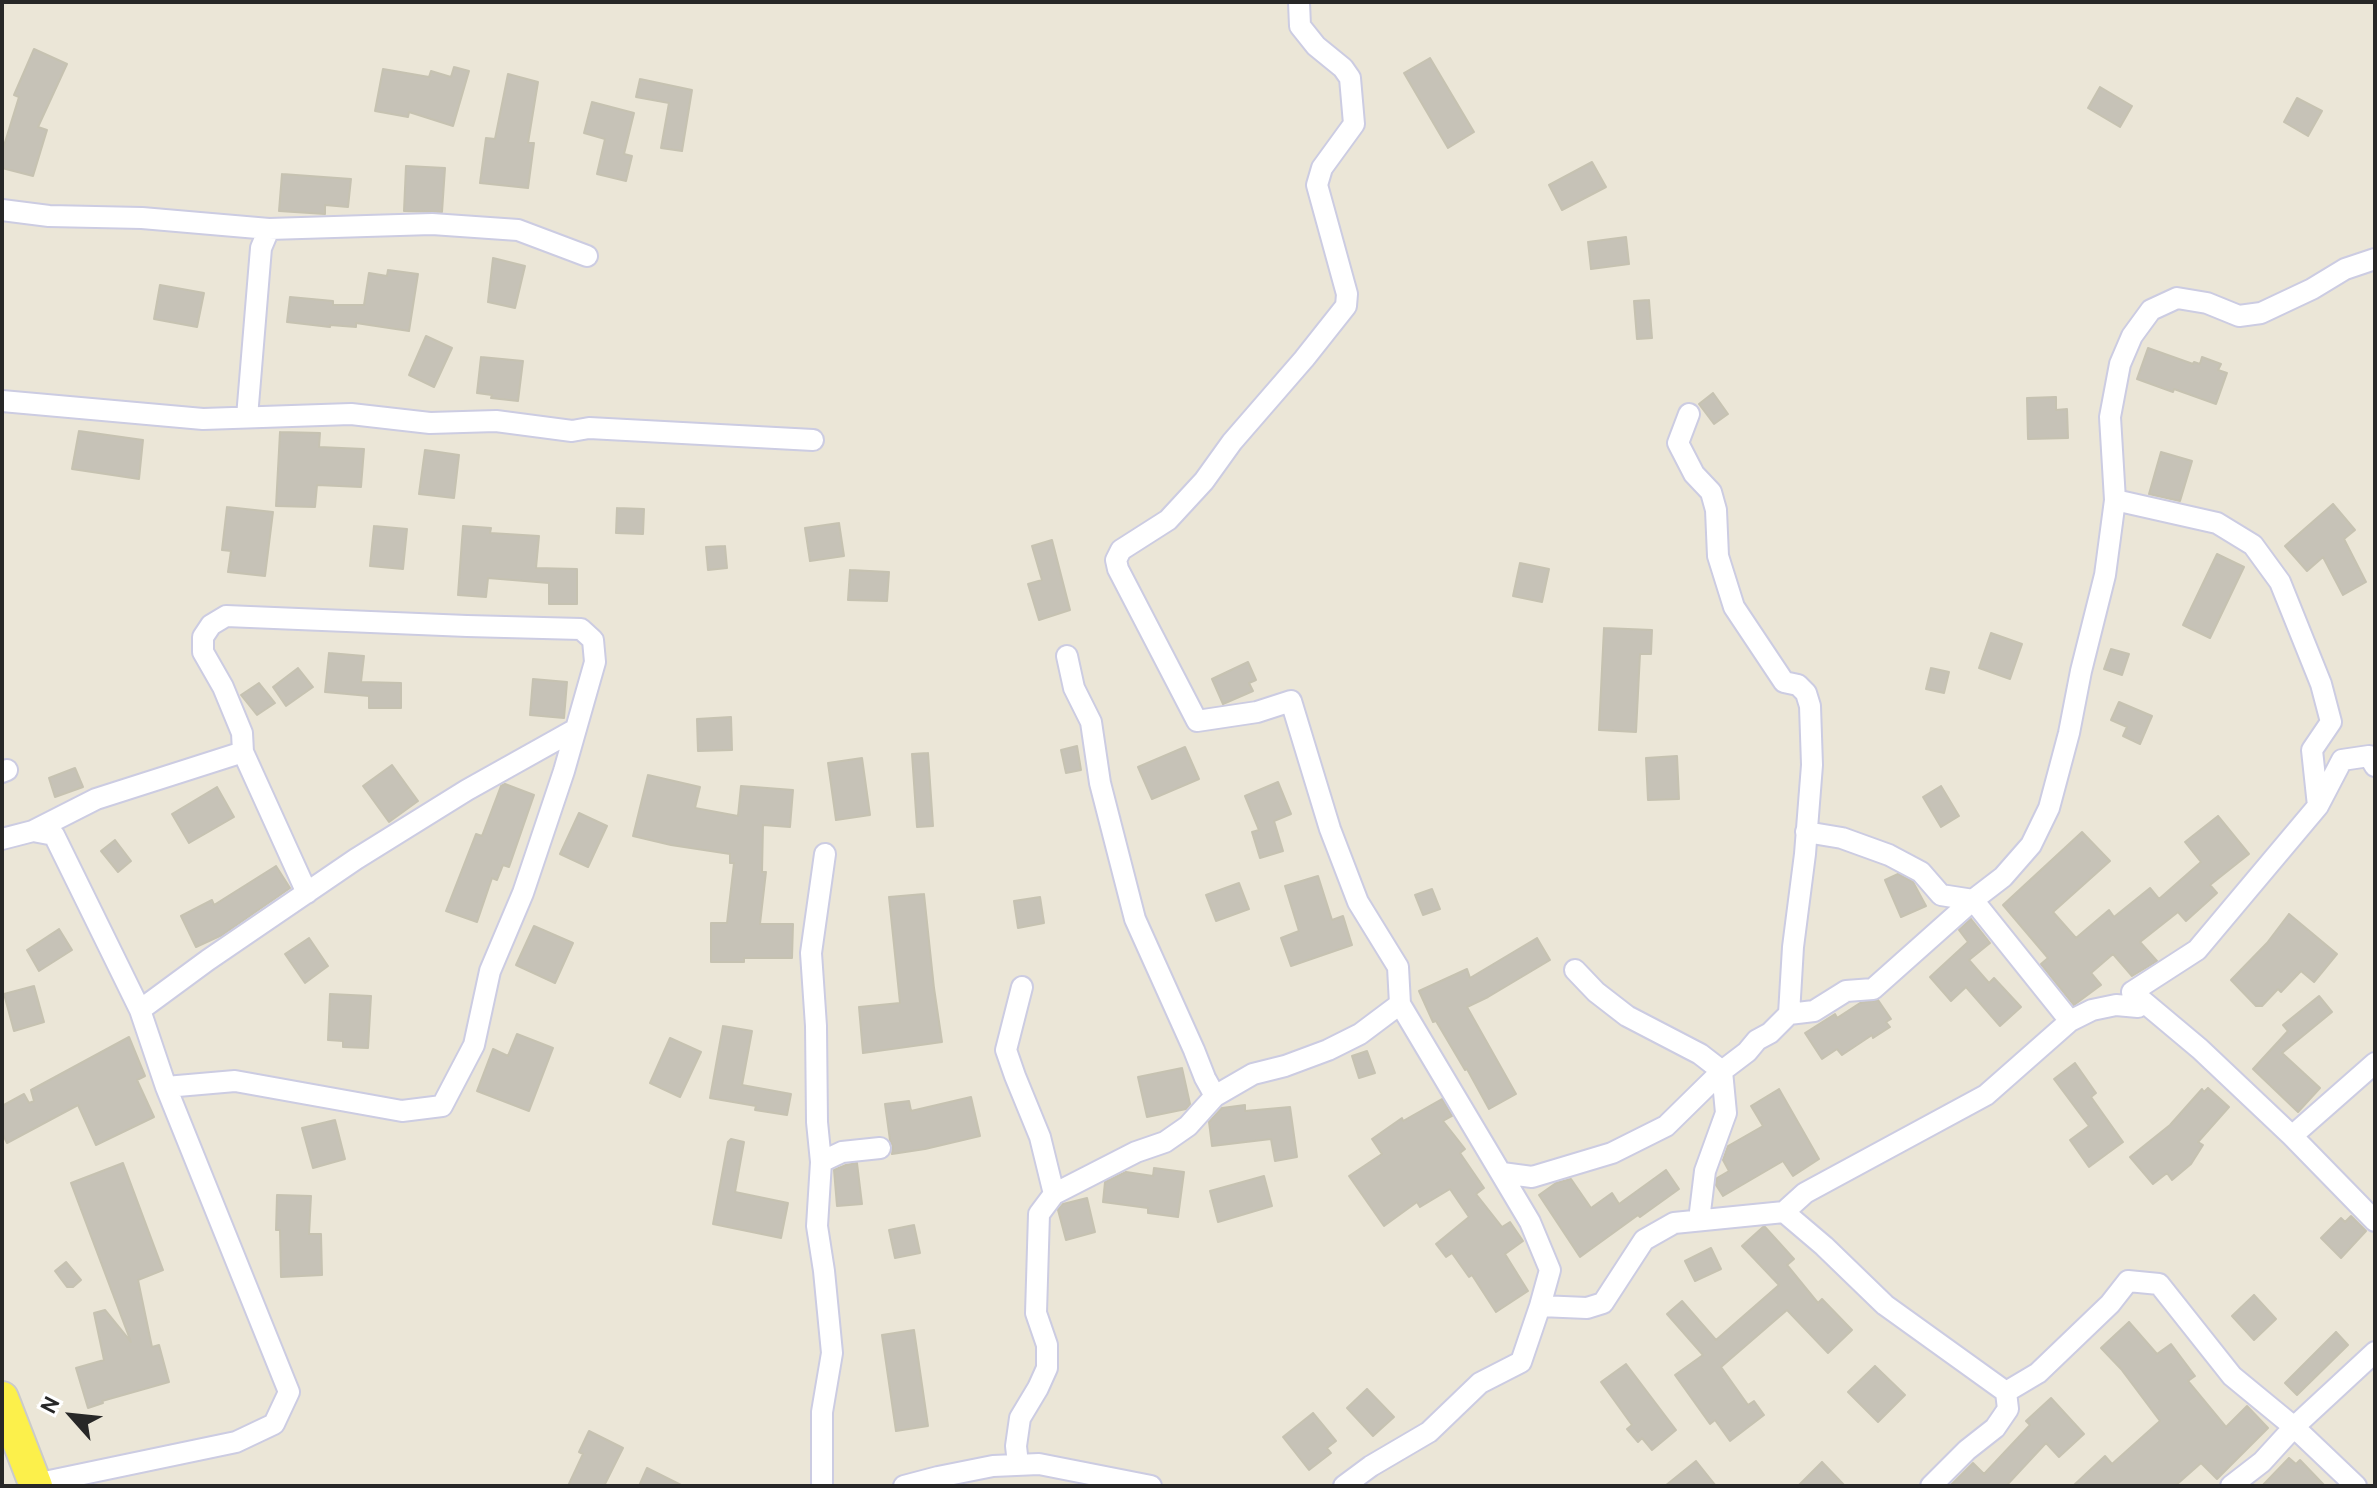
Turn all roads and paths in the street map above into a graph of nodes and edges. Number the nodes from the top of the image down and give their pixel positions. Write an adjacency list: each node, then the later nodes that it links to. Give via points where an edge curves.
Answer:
1 (1299, 2): 25 (street, via 1300,26 1350,78 1354,124 1322,168 1317,185 1346,306 1204,481 1168,520 1121,550 1116,560 1197,721 1291,701 1358,902 1398,967)
2 (2, 210): 3 (street)
3 (269, 229): 4 (street, via 432,224 518,230); 8 (street, via 261,248)
4 (587, 256)
5 (2375, 259): 10 (street, via 2261,313 2239,316 2177,298 2151,310 2120,364 2110,417)
6 (2, 401): 8 (street, via 203,419)
7 (1689, 414): 17 (street, via 1678,443 1694,474 1711,492 1718,556 1734,607 1784,682 1798,685 1810,706)
8 (247, 417): 9 (street, via 351,414 430,423 496,421 572,431)
9 (813, 440)
10 (2115, 500): 15 (street, via 2217,523 2253,545 2280,582 2331,722 2312,750); 21 (street, via 2105,575 2049,808 2031,845)
11 (1067, 656): 32 (street, via 1074,688 1091,722 1100,783 1135,919)
12 (576, 729): 13 (street, via 595,662 593,640 581,629 226,616 203,637 203,652 242,733); 20 (street, via 467,790); 31 (street, via 523,893 490,971 474,1045 442,1106 402,1111 235,1081)
13 (243, 752): 16 (street, via 96,799); 20 (street)
14 (2375, 766): 15 (street, via 2369,756 2342,760)
15 (2318, 806): 24 (street, via 2197,950)
16 (33, 831): 18 (street); 26 (street, via 54,835)
17 (1806, 832): 21 (street, via 1889,855 1921,872 1941,895); 27 (street)
18 (2, 839)
19 (825, 854): 35 (street, via 811,953)
20 (307, 893): 26 (street)
21 (1973, 900): 27 (street, via 1873,989 1846,991 1814,1011); 28 (street)
22 (1575, 970): 30 (street, via 1627,1016)
23 (1022, 987): 37 (street, via 1006,1050 1040,1137)
24 (2132, 992): 28 (street, via 2138,1007 2116,1005); 33 (street)
25 (1400, 1004): 32 (street, via 1360,1034 1253,1074); 36 (street)
26 (140, 1010): 31 (street)
27 (1789, 1014): 30 (street)
28 (2070, 1021): 38 (street, via 1986,1095 1805,1193)
29 (2375, 1063): 33 (street)
30 (1722, 1071): 36 (street, via 1666,1126 1612,1153 1532,1177); 39 (street, via 1726,1113 1705,1171)
31 (166, 1087): 47 (street, via 289,1392 274,1424 236,1442)
32 (1215, 1096): 37 (street, via 1165,1142)
33 (2292, 1136): 40 (street)
34 (880, 1148): 35 (street, via 842,1152)
35 (821, 1162): 48 (street, via 817,1226 832,1353 822,1412)
36 (1502, 1173): 41 (street, via 1550,1270)
37 (1054, 1194): 46 (street, via 1039,1214 1036,1313 1047,1345 1047,1368 1020,1418)
38 (1784, 1212): 39 (street); 43 (street, via 1885,1305)
39 (1699, 1220): 41 (street, via 1674,1223 1644,1240 1603,1303 1587,1308)
40 (2375, 1221)
41 (1540, 1306): 51 (street, via 1521,1362 1480,1383 1429,1432)
42 (2375, 1352): 45 (street)
43 (2006, 1392): 45 (street, via 2038,1373 2128,1281 2159,1284 2232,1376); 52 (street, via 2008,1409 1995,1428)
44 (2, 1398): 47 (main road)
45 (2294, 1427): 53 (street); 54 (street)
46 (1018, 1464): 49 (street); 50 (street)
47 (36, 1485)
48 (822, 1486)
49 (904, 1486)
50 (1151, 1486)
51 (1344, 1486)
52 (1931, 1486)
53 (2231, 1486)
54 (2356, 1486)

